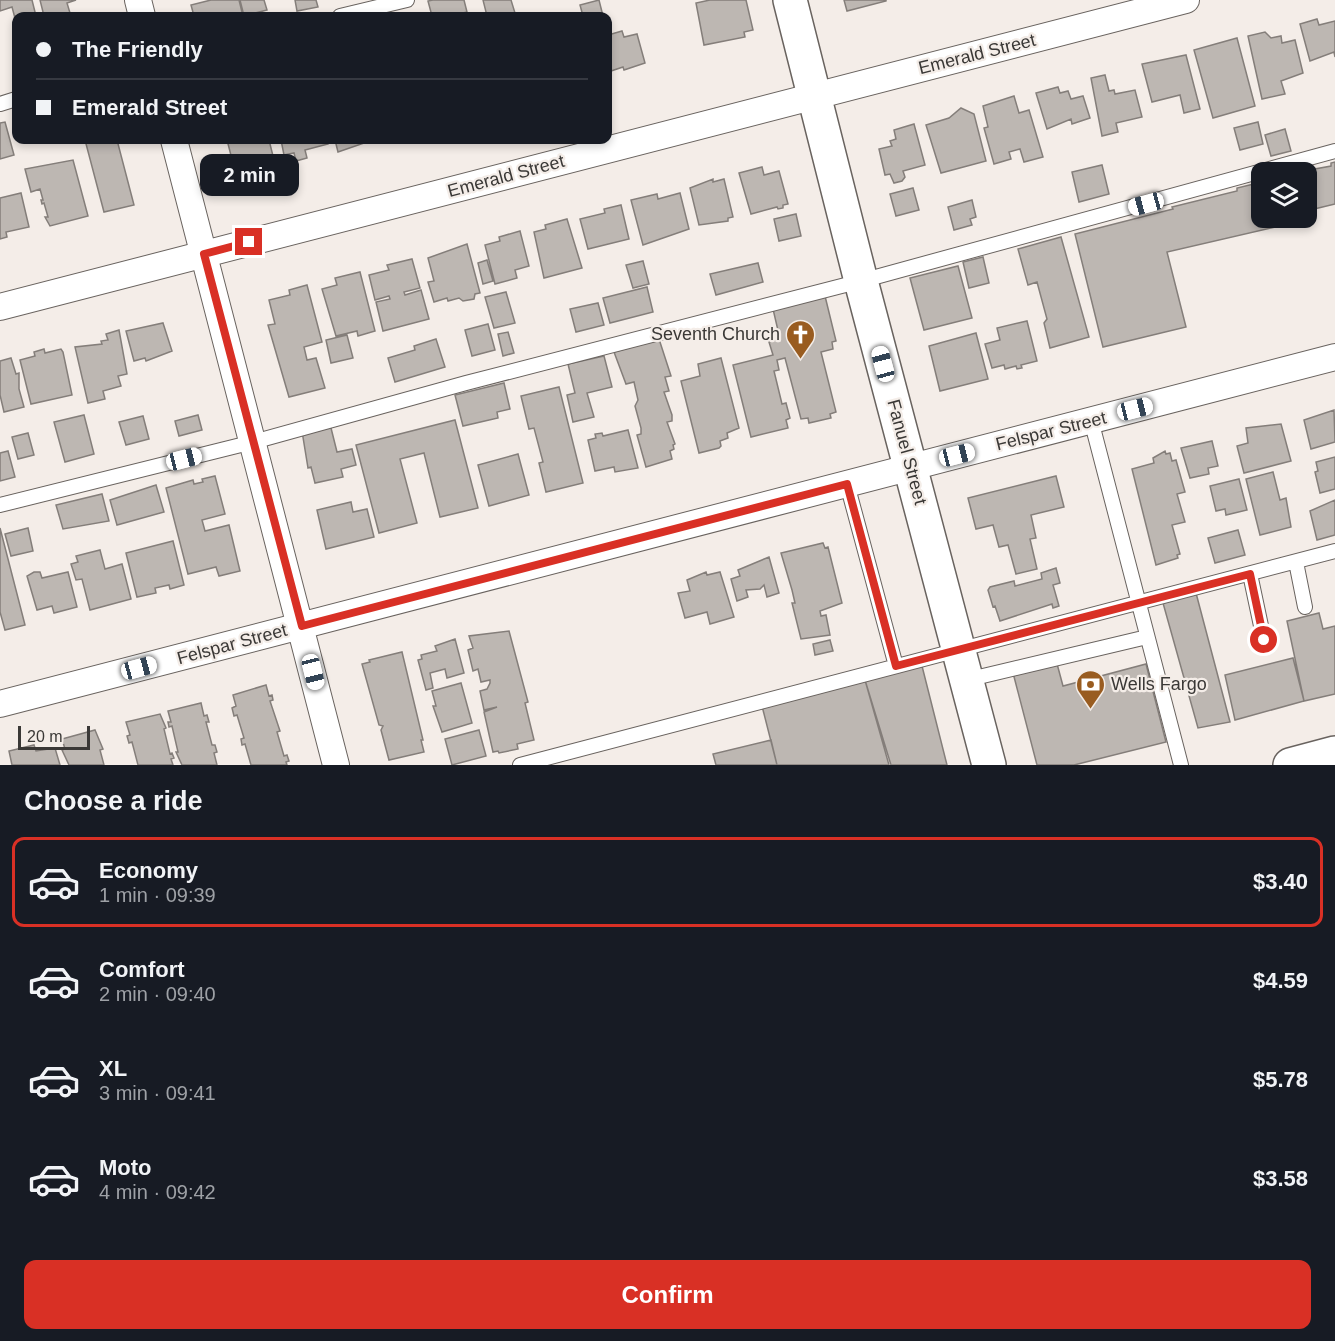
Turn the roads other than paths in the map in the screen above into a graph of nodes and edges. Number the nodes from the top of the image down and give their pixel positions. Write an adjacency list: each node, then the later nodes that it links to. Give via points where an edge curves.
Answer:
1 (407, 0): 4 (lane)
2 (790, 0): 5 (street, Fanuel Street)
3 (1186, 0): 5 (street, Emerald Street)
4 (357, 12)
5 (814, 96): 8 (street, Emerald Street); 9 (street, Fanuel Street)
6 (175, 144): 8 (street)
7 (1335, 151): 9 (lane)
8 (204, 254): 10 (street, Emerald Street); 13 (street)
9 (861, 281): 13 (lane); 14 (street, Fanuel Street)
10 (0, 307)
11 (1335, 357): 12 (street, Felspar Street)
12 (1091, 420): 14 (street, Felspar Street); 20 (lane)
13 (253, 442): 16 (lane); 22 (street)
14 (912, 466): 15 (street, Felspar Street); 25 (street, Fanuel Street)
15 (847, 484): 22 (street, Felspar Street); 26 (lane)
16 (0, 505)
17 (1335, 551): 18 (lane)
18 (1296, 562): 19 (lane); 21 (lane)
19 (1250, 574): 20 (lane); 24 (lane)
20 (1138, 603): 23 (lane); 25 (lane)
21 (1305, 607)
22 (302, 626): 27 (street, Felspar Street); 29 (street)
23 (1147, 637): 25 (lane); 32 (lane)
24 (1264, 640)
25 (962, 665): 26 (lane); 31 (street, Fanuel Street)
26 (896, 666): 30 (lane)
27 (0, 704)
28 (1335, 753): 33 (street)
29 (336, 765)
30 (520, 765)
31 (989, 765)
32 (1181, 765)
33 (1290, 765)

